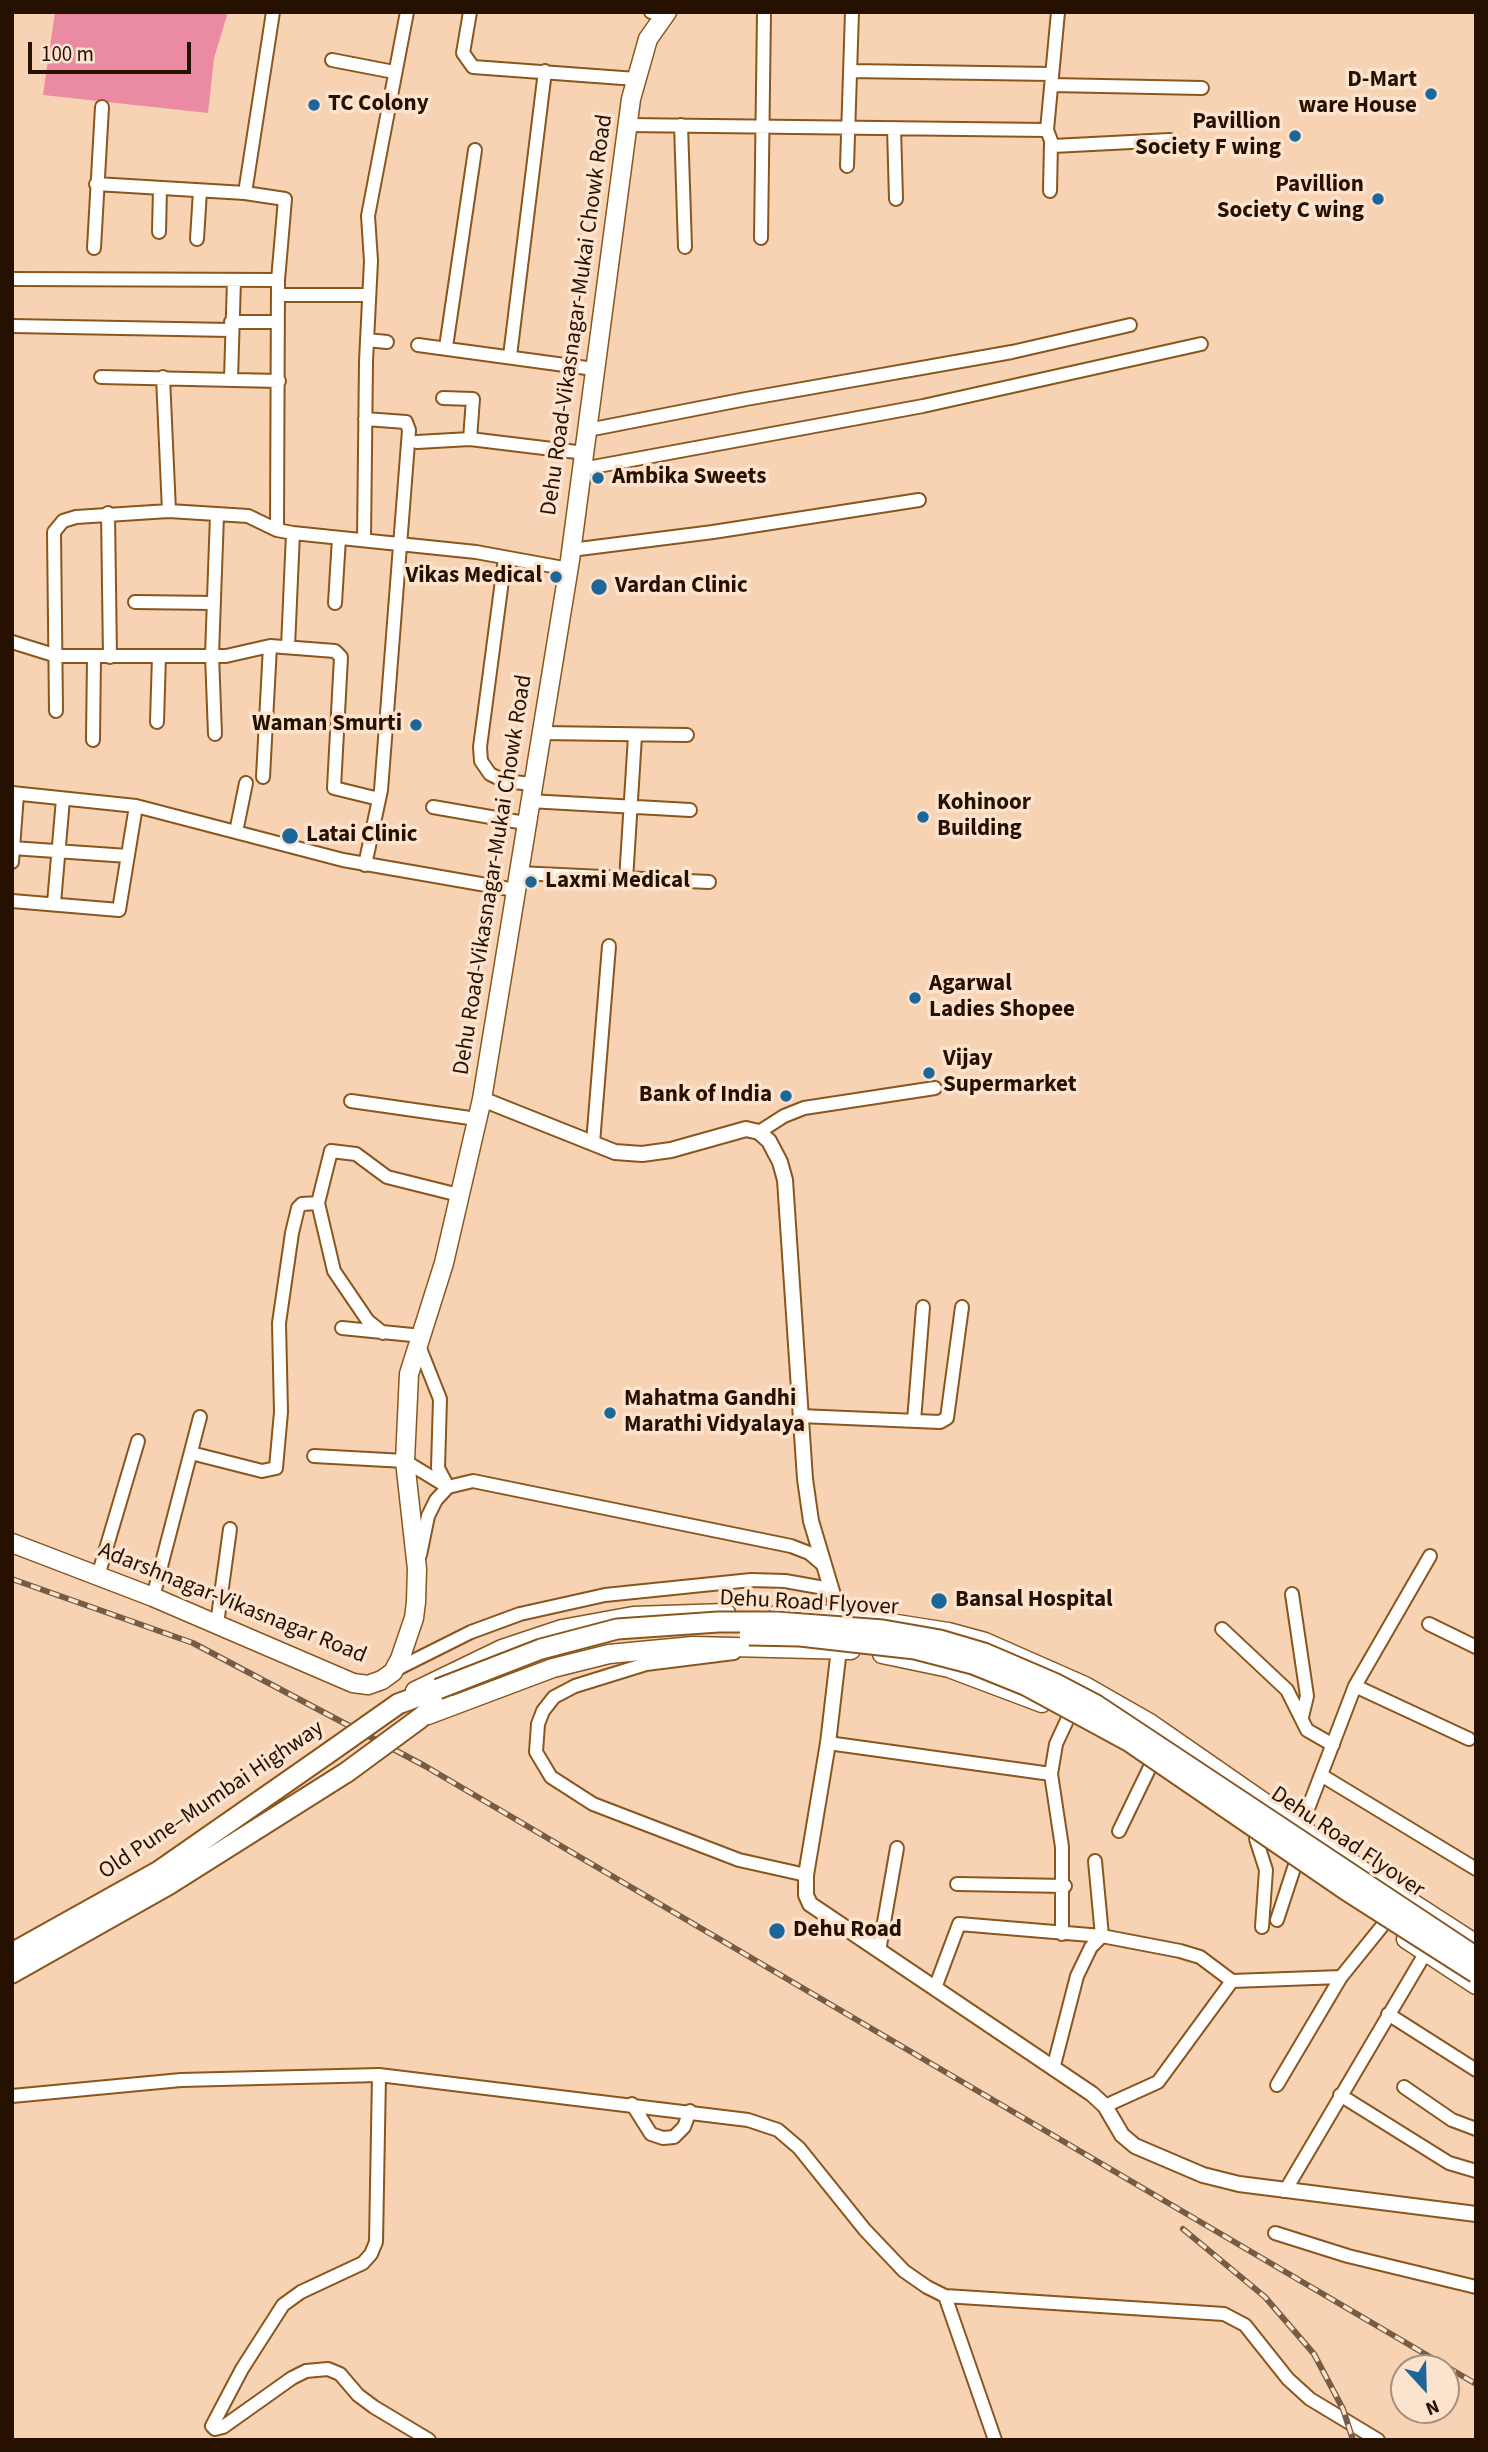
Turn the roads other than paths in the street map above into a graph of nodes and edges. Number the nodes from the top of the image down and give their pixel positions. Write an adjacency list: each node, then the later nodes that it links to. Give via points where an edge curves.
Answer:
1 (273, 12): 29 (street)
2 (407, 12): 11 (street)
3 (470, 12): 9 (street, via 463,53 469,65)
4 (764, 12): 18 (street)
5 (852, 12): 10 (street)
6 (1058, 12): 13 (street)
7 (661, 13): 12 (main road, Dehu Road-Vikasnagar-Mukai Chowk Road)
8 (332, 60): 11 (street)
9 (545, 71): 12 (street); 50 (street)
10 (850, 71): 13 (street); 19 (street)
11 (394, 72): 40 (street, via 368,216)
12 (636, 79): 16 (main road, Dehu Road-Vikasnagar-Mukai Chowk Road)
13 (1052, 80): 14 (street); 21 (street)
14 (1202, 88)
15 (102, 107): 25 (street)
16 (628, 125): 17 (street); 51 (main road, Dehu Road-Vikasnagar-Mukai Chowk Road)
17 (681, 125): 18 (street); 34 (street)
18 (761, 125): 19 (street); 32 (street)
19 (848, 127): 20 (street); 24 (street)
20 (894, 128): 21 (street); 30 (street)
21 (1049, 136): 22 (street, via 1064,147); 28 (street)
22 (1170, 140)
23 (475, 150): 49 (street)
24 (846, 166)
25 (96, 184): 26 (street); 35 (street)
26 (160, 188): 27 (street); 31 (street)
27 (200, 191): 29 (street); 33 (street)
28 (1050, 191)
29 (244, 193): 38 (street, via 285,199)
30 (896, 199)
31 (159, 232)
32 (761, 237)
33 (197, 239)
34 (685, 247)
35 (94, 248)
36 (12, 279): 37 (street)
37 (234, 280): 38 (street); 44 (street)
38 (278, 280): 39 (street)
39 (278, 295): 40 (street); 41 (street)
40 (369, 295): 45 (street)
41 (278, 322): 44 (street); 55 (street)
42 (1130, 325): 58 (street, via 1012,352)
43 (12, 326): 44 (street)
44 (231, 326): 54 (street)
45 (367, 340): 46 (street); 57 (street)
46 (387, 342)
47 (1201, 344): 61 (street, via 923,405)
48 (418, 345): 49 (street)
49 (446, 347): 50 (street)
50 (510, 356): 51 (street)
51 (594, 369): 58 (main road, Dehu Road-Vikasnagar-Mukai Chowk Road)
52 (101, 377): 53 (street)
53 (163, 377): 54 (street); 63 (street)
54 (231, 379): 55 (street)
55 (279, 381): 66 (street)
56 (443, 398): 59 (street, via 473,399)
57 (365, 419): 69 (street); 70 (street, via 401,421 408,426)
58 (588, 430): 61 (main road, Dehu Road-Vikasnagar-Mukai Chowk Road)
59 (470, 439): 60 (street); 61 (street)
60 (417, 442)
61 (584, 461): 71 (main road, Dehu Road-Vikasnagar-Mukai Chowk Road)
62 (919, 500): 71 (street)
63 (169, 511): 64 (street); 65 (street)
64 (108, 513): 81 (street, via 63,521 54,532); 84 (street)
65 (218, 515): 66 (street, via 248,516); 75 (street)
66 (277, 530): 67 (street)
67 (293, 533): 68 (street); 79 (street)
68 (339, 538): 69 (street); 76 (street)
69 (364, 540): 70 (street)
70 (400, 544): 72 (street); 97 (street)
71 (571, 550): 73 (main road, Dehu Road-Vikasnagar-Mukai Chowk Road)
72 (505, 558): 73 (street); 94 (street, via 481,761 490,774)
73 (569, 569): 87 (main road, Dehu Road-Vikasnagar-Mukai Chowk Road)
74 (135, 602): 75 (street)
75 (214, 603): 80 (street)
76 (335, 603)
77 (12, 642): 81 (street)
78 (270, 646): 79 (street); 80 (street); 92 (street)
79 (288, 647): 97 (street, via 335,652 341,657 334,788)
80 (212, 655): 82 (street); 88 (street)
81 (57, 656): 83 (street); 85 (street)
82 (159, 656): 84 (street); 86 (street)
83 (94, 657): 84 (street); 91 (street)
84 (110, 657)
85 (56, 712)
86 (157, 722)
87 (541, 733): 90 (street); 94 (main road, Dehu Road-Vikasnagar-Mukai Chowk Road)
88 (215, 734)
89 (688, 735): 90 (street)
90 (635, 736): 100 (street)
91 (93, 740)
92 (263, 777)
93 (246, 783): 103 (street)
94 (530, 792): 100 (street); 102 (main road, Dehu Road-Vikasnagar-Mukai Chowk Road)
95 (15, 794): 96 (street); 104 (street)
96 (63, 799): 98 (street); 105 (street)
97 (379, 799): 108 (street)
98 (136, 806): 103 (street); 106 (street)
99 (433, 807): 102 (street)
100 (630, 807): 101 (street); 109 (street)
101 (690, 810)
102 (525, 823): 110 (main road, Dehu Road-Vikasnagar-Mukai Chowk Road)
103 (236, 832): 108 (street)
104 (13, 848): 105 (street); 107 (street)
105 (58, 850): 106 (street); 113 (street)
106 (128, 856): 113 (street, via 119,910)
107 (12, 862)
108 (365, 865): 110 (street)
109 (625, 880): 110 (street); 111 (street)
110 (516, 881): 116 (main road, Dehu Road-Vikasnagar-Mukai Chowk Road)
111 (709, 882)
112 (12, 901): 113 (street)
113 (54, 903)
114 (610, 946): 120 (street)
115 (935, 1088): 119 (street, via 804,1108 783,1115)
116 (482, 1099): 118 (main road, Adarshnagar-Vikasnagar Road); 120 (street, Dehu Road-Vikasnagar-Mukai Chowk Road)
117 (351, 1101): 118 (street)
118 (477, 1119): 121 (main road, Adarshnagar-Vikasnagar Road)
119 (759, 1132): 120 (street, Dehu Road-Vikasnagar-Mukai Chowk Road, via 746,1129 642,1154 615,1152); 128 (street, via 769,1141 785,1180)
120 (593, 1143)
121 (459, 1195): 122 (street, via 387,1177 356,1154 331,1151); 127 (main road, Adarshnagar-Vikasnagar Road)
122 (318, 1203): 126 (street, via 334,1271 368,1321); 132 (street, via 298,1208 292,1233 279,1323 281,1412 276,1468 262,1471)
123 (923, 1307): 130 (street)
124 (962, 1307): 130 (street, via 947,1418)
125 (342, 1328): 126 (street)
126 (383, 1333): 127 (street)
127 (421, 1341): 134 (main road, Adarshnagar-Vikasnagar Road, via 410,1374); 135 (street, via 440,1399 439,1468)
128 (800, 1416): 130 (street); 139 (street, via 805,1479)
129 (201, 1417): 132 (street)
130 (914, 1421)
131 (138, 1441): 141 (street)
132 (191, 1453): 144 (street)
133 (314, 1456): 134 (street)
134 (405, 1461): 135 (street); 140 (main road, Adarshnagar-Vikasnagar Road)
135 (448, 1487): 139 (street, via 459,1482 487,1483 616,1509 791,1546); 140 (street, via 428,1516)
136 (230, 1529): 146 (street)
137 (12, 1543): 141 (main road, Adarshnagar-Vikasnagar Road)
138 (1430, 1556): 153 (street)
139 (822, 1564): 142 (street)
140 (417, 1569): 152 (main road, Adarshnagar-Vikasnagar Road, via 414,1618)
141 (98, 1576): 144 (main road, Adarshnagar-Vikasnagar Road)
142 (830, 1589): 145 (street); 152 (street, via 751,1580 605,1595 520,1614 471,1632)
143 (1293, 1594): 157 (street, via 1307,1696)
144 (153, 1597): 146 (main road, Adarshnagar-Vikasnagar Road)
145 (839, 1615): 151 (street); 155 (main road, via 673,1613 601,1620 502,1649 425,1685); 166 (main road, via 948,1632 1037,1663 1148,1722)
146 (217, 1623): 152 (main road, Adarshnagar-Vikasnagar Road, via 353,1683 368,1685)
147 (1429, 1624): 150 (street)
148 (1222, 1629): 157 (street, via 1276,1677)
149 (769, 1647): 151 (main road); 158 (main road, via 694,1646 609,1654 553,1668); 173 (street, via 646,1664 575,1686 554,1697 543,1711 536,1752 551,1777 593,1804 739,1860)
150 (1476, 1647)
151 (839, 1649): 156 (main road, via 949,1668); 160 (street)
152 (393, 1672)
153 (1355, 1686): 159 (street); 161 (street)
154 (440, 1694): 155 (highway, Dehu Road Flyover); 158 (highway, Dehu Road Flyover); 185 (highway, Dehu Road Flyover, bridge, via 541,1648 617,1629 777,1622 883,1630 940,1640 984,1653 1096,1705); 188 (highway, Dehu Road Flyover, bridge, via 604,1644 674,1637 800,1636 915,1649 961,1661 1025,1685 1130,1742)
155 (398, 1704): 184 (highway, Old Pune–Mumbai Highway, bridge, via 159,1871)
156 (1069, 1716): 162 (main road); 164 (street, via 1056,1744)
157 (1302, 1718): 161 (street, via 1307,1730)
158 (419, 1719): 163 (highway, Dehu Road Flyover, bridge)
159 (1469, 1739)
160 (828, 1743): 164 (street); 173 (street)
161 (1333, 1745): 165 (street)
162 (1150, 1767): 167 (street); 168 (main road)
163 (347, 1772): 186 (highway, Old Pune–Mumbai Highway, via 241,1840)
164 (1051, 1774): 175 (street)
165 (1321, 1775): 166 (street); 172 (street)
166 (1301, 1828): 181 (main road)
167 (1119, 1831)
168 (1256, 1839): 171 (main road); 178 (street, via 1266,1870)
169 (897, 1848): 182 (street)
170 (1095, 1861): 180 (street)
171 (1295, 1866): 176 (street); 177 (main road)
172 (1476, 1869)
173 (806, 1875): 182 (street, via 810,1904)
174 (957, 1884): 175 (street)
175 (1065, 1886): 179 (street)
176 (1277, 1920)
177 (1383, 1925): 183 (main road); 187 (street)
178 (1262, 1927)
179 (1062, 1934): 180 (street); 190 (street, via 959,1924)
180 (1102, 1936): 189 (street, via 1200,1957); 192 (street, via 1077,1976)
181 (1476, 1944)
182 (879, 1951): 190 (street)
183 (1426, 1952): 188 (main road); 191 (street)
184 (12, 1953)
185 (1476, 1957)
186 (12, 1973)
187 (1341, 1977): 189 (street); 195 (street)
188 (1474, 1980)
189 (1232, 1981): 200 (street, via 1158,2082)
190 (935, 1989): 192 (street)
191 (1388, 2014): 193 (street); 197 (street)
192 (1054, 2069): 200 (street)
193 (1476, 2070)
194 (379, 2075): 198 (street, via 181,2080); 199 (street); 209 (street, via 376,2242 371,2254 363,2263 283,2305 212,2426 223,2427 306,2371 328,2369 340,2374 374,2407)
195 (1278, 2085)
196 (1404, 2087): 202 (street, via 1452,2120)
197 (1340, 2095): 203 (street, via 1449,2163); 204 (street)
198 (12, 2096)
199 (632, 2104): 201 (street); 201 (street, via 651,2134 663,2138 674,2137 684,2127)
200 (1105, 2106): 204 (street, via 1135,2146 1203,2175)
201 (690, 2111): 208 (street, via 778,2130 809,2159 904,2271)
202 (1476, 2129)
203 (1476, 2171)
204 (1285, 2191): 205 (street)
205 (1476, 2214)
206 (1275, 2233): 207 (street)
207 (1476, 2287)
208 (946, 2296): 210 (street); 211 (street, via 1224,2314 1245,2325 1310,2399)
209 (429, 2440)
210 (995, 2440)
211 (1378, 2440)

